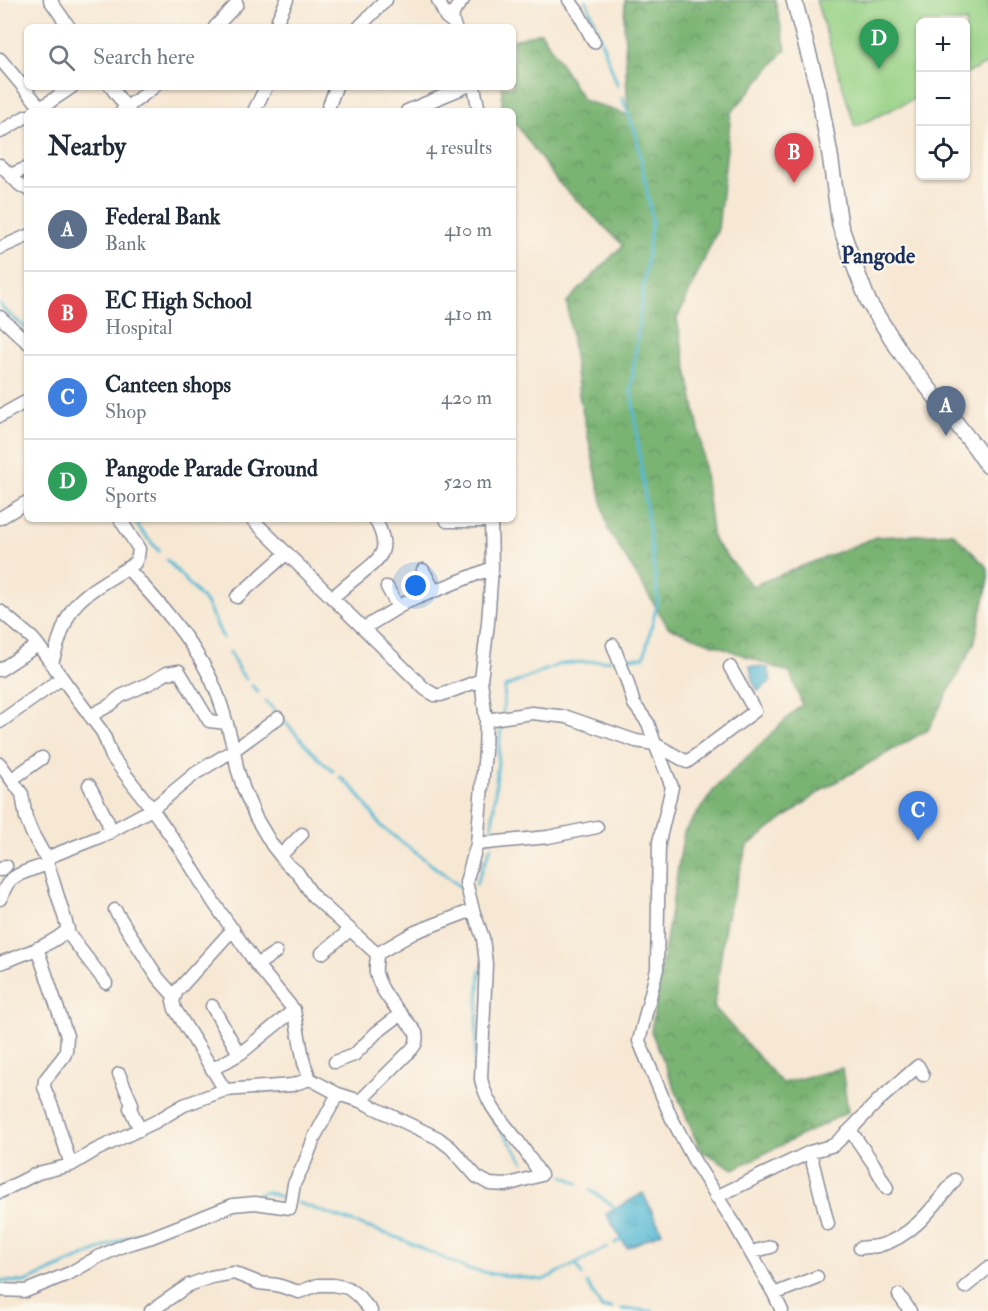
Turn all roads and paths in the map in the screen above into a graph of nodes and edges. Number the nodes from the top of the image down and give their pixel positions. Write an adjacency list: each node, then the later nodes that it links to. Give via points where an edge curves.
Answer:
1 (50, 0): 9 (street)
2 (287, 0): 11 (street)
3 (386, 0): 12 (street)
4 (438, 0): 13 (street)
5 (463, 0): 13 (street, via 454,11)
6 (569, 0): 14 (street)
7 (794, 0): 45 (main road, via 818,89 840,225 855,270 869,303 903,356)
8 (237, 4): 10 (street)
9 (67, 24)
10 (218, 24)
11 (277, 24)
12 (362, 24)
13 (453, 24)
14 (594, 42)
15 (0, 59): 17 (street)
16 (24, 90): 25 (street)
17 (24, 90)
18 (68, 90): 26 (street)
19 (113, 90): 27 (street)
20 (150, 90): 28 (street)
21 (264, 90): 29 (street)
22 (335, 90): 30 (street)
23 (458, 90): 31 (street)
24 (474, 90): 32 (street)
25 (38, 108)
26 (40, 108)
27 (125, 108)
28 (128, 108)
29 (256, 108)
30 (328, 108)
31 (414, 108)
32 (478, 108)
33 (24, 118): 34 (street)
34 (0, 132)
35 (0, 165): 37 (street)
36 (24, 169): 37 (street)
37 (10, 175): 38 (street)
38 (24, 187)
39 (24, 237): 40 (street)
40 (0, 248)
41 (0, 317): 42 (street)
42 (24, 339)
43 (24, 403): 44 (street)
44 (0, 416)
45 (988, 466)
46 (24, 504): 47 (street)
47 (0, 518)
48 (122, 522): 53 (street, via 139,549 135,563)
49 (255, 522): 52 (street)
50 (376, 522): 59 (street, via 383,537 382,554)
51 (492, 522): 54 (street)
52 (287, 554): 58 (street); 59 (street)
53 (127, 568): 65 (street, via 73,608); 74 (street, via 184,637 208,675)
54 (492, 568): 57 (street); 69 (street)
55 (423, 570): 57 (street)
56 (387, 587): 60 (street)
57 (434, 590): 60 (street)
58 (237, 597)
59 (332, 598): 62 (street)
60 (398, 607): 62 (street)
61 (0, 611): 63 (street)
62 (364, 628): 69 (street, via 435,695)
63 (38, 645): 65 (street); 67 (street)
64 (613, 645): 75 (street, via 634,704 648,723)
65 (52, 663): 68 (street)
66 (730, 667): 75 (street, via 755,711 687,762)
67 (0, 670)
68 (62, 678): 70 (street); 73 (street)
69 (481, 680): 72 (street)
70 (90, 716): 74 (street, via 121,696 179,671 209,721); 81 (street, via 103,733 112,757)
71 (278, 718): 76 (street)
72 (486, 720): 75 (street, via 532,713 567,717); 85 (street)
73 (0, 722)
74 (227, 723): 76 (street)
75 (655, 744): 121 (street, via 672,788 659,842 657,969 639,1041 671,1117)
76 (234, 750): 81 (street, via 196,773); 86 (street, via 244,790)
77 (42, 758): 79 (street)
78 (0, 764): 79 (street)
79 (12, 779): 87 (street, via 22,794 26,818)
80 (88, 785): 83 (street, via 108,822)
81 (152, 808): 83 (street); 91 (street)
82 (597, 827): 85 (street, via 548,837)
83 (109, 833): 87 (street)
84 (302, 834): 86 (street)
85 (477, 844): 90 (street, via 466,882)
86 (281, 855): 92 (street, via 313,896)
87 (47, 861): 88 (street, via 12,878); 93 (street)
88 (0, 899)
89 (116, 910): 101 (street, via 158,978)
90 (473, 910): 97 (street, via 415,932); 113 (street, via 483,938 486,964 482,1086 492,1108 541,1175 506,1185 490,1184 477,1177 438,1138)
91 (233, 929): 99 (street); 101 (street)
92 (350, 930): 96 (street); 97 (street)
93 (67, 932): 94 (street); 100 (street)
94 (37, 948): 98 (street); 117 (street, via 67,1036 64,1056 44,1087)
95 (276, 952): 99 (street)
96 (322, 953)
97 (377, 954): 104 (street, via 376,972)
98 (0, 963)
99 (257, 965): 103 (street)
100 (106, 983)
101 (174, 996): 107 (street, via 174,1009)
102 (212, 1006): 105 (street)
103 (294, 1010): 105 (street); 110 (street)
104 (402, 1014): 106 (street, via 354,1054); 113 (street, via 418,1040)
105 (239, 1054): 107 (street)
106 (335, 1062)
107 (213, 1069): 111 (street)
108 (119, 1074): 114 (street)
109 (923, 1075): 115 (street, via 918,1066)
110 (310, 1079): 111 (street, via 292,1085); 112 (street)
111 (225, 1090): 114 (street, via 184,1105)
112 (338, 1094): 113 (street); 129 (street, via 294,1184 290,1208 255,1203 233,1205 125,1245 26,1291)
113 (360, 1101)
114 (140, 1130): 117 (street)
115 (850, 1130): 116 (street, via 834,1145); 120 (street)
116 (810, 1152): 121 (street); 122 (street)
117 (71, 1165): 119 (street)
118 (955, 1180): 124 (street, via 925,1218 904,1234 880,1245)
119 (2, 1186)
120 (887, 1188)
121 (716, 1197): 125 (street)
122 (828, 1224)
123 (771, 1247): 125 (street)
124 (860, 1248)
125 (751, 1252): 130 (street)
126 (988, 1268): 128 (street)
127 (817, 1277): 130 (street)
128 (965, 1287)
129 (0, 1290)
130 (774, 1294): 134 (street)
131 (899, 1295): 135 (street)
132 (151, 1311): 133 (street, via 189,1285 234,1273 298,1292 318,1285 348,1288)
133 (371, 1311)
134 (782, 1311)
135 (910, 1311)

